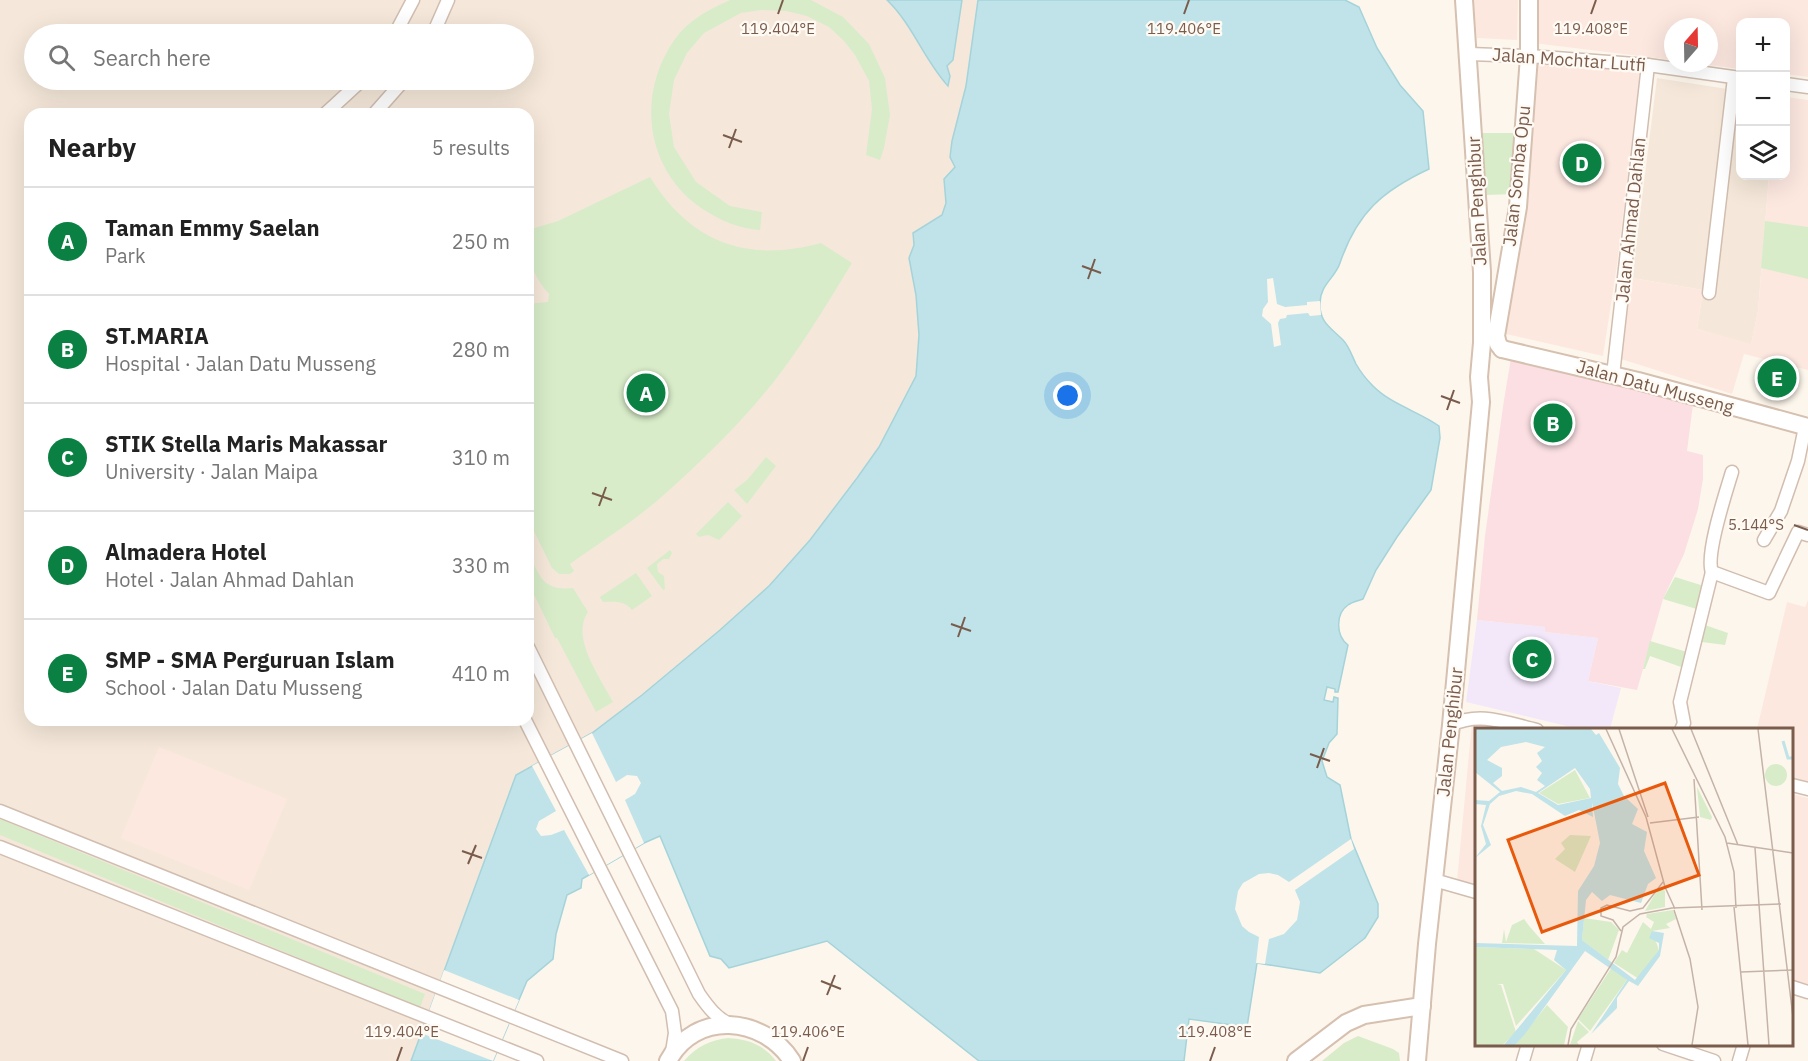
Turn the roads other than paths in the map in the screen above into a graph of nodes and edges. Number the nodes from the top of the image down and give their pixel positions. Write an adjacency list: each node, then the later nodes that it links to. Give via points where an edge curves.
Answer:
1 (413, 0): 5 (street)
2 (448, 0): 6 (street)
3 (1464, 0): 7 (main road, Jalan Penghibur)
4 (1529, 0): 8 (main road, Jalan Somba Opu)
5 (400, 24)
6 (437, 24)
7 (1469, 54): 8 (street, Jalan Mochtar Lutfi); 21 (main road, Jalan Penghibur, via 1482,272)
8 (1529, 56): 9 (street, Jalan Mochtar Lutfi); 19 (main road, Jalan Somba Opu, via 1518,207 1496,336)
9 (1648, 65): 10 (street, Jalan Mochtar Lutfi); 20 (street, Jalan Ahmad Dahlan)
10 (1736, 78)
11 (1736, 85): 18 (street)
12 (1790, 85): 13 (street)
13 (1808, 87)
14 (351, 90): 16 (street)
15 (395, 90): 17 (street)
16 (332, 108)
17 (379, 108)
18 (1708, 293)
19 (1502, 349): 20 (main road, Jalan Datu Musseng); 21 (main road, Jalan Penghibur, via 1492,358)
20 (1613, 375): 22 (main road, Jalan Datu Musseng)
21 (1481, 402): 28 (main road, Jalan Penghibur)
22 (1806, 427): 25 (street, via 1781,511)
23 (1732, 472): 26 (street, via 1714,538)
24 (1808, 535): 26 (street, via 1798,532 1769,593)
25 (1764, 540)
26 (1712, 572): 31 (street, via 1680,702)
27 (534, 659): 41 (street, via 699,994 712,1011)
28 (1451, 725): 30 (street, via 1477,717); 36 (main road, Jalan Penghibur)
29 (528, 726): 46 (street, via 672,1011 675,1033)
30 (1532, 728)
31 (1682, 728)
32 (1793, 785): 33 (street)
33 (1808, 789)
34 (0, 811): 48 (street)
35 (0, 847): 47 (street)
36 (1434, 880): 37 (street); 40 (main road, Jalan Penghibur)
37 (1475, 892)
38 (1793, 988): 39 (street)
39 (1808, 992)
40 (1422, 1006): 50 (main road, via 1364,1015 1346,1023); 51 (main road, Jalan Penghibur)
41 (732, 1024): 46 (main road, via 692,1035); 49 (main road, via 764,1033)
42 (1527, 1046): 52 (street)
43 (1588, 1046): 53 (street)
44 (1669, 1046): 54 (street)
45 (1743, 1046): 55 (street)
46 (668, 1060)
47 (537, 1061)
48 (622, 1061)
49 (792, 1061)
50 (1296, 1061)
51 (1418, 1061)
52 (1523, 1061)
53 (1584, 1061)
54 (1714, 1061)
55 (1739, 1061)

